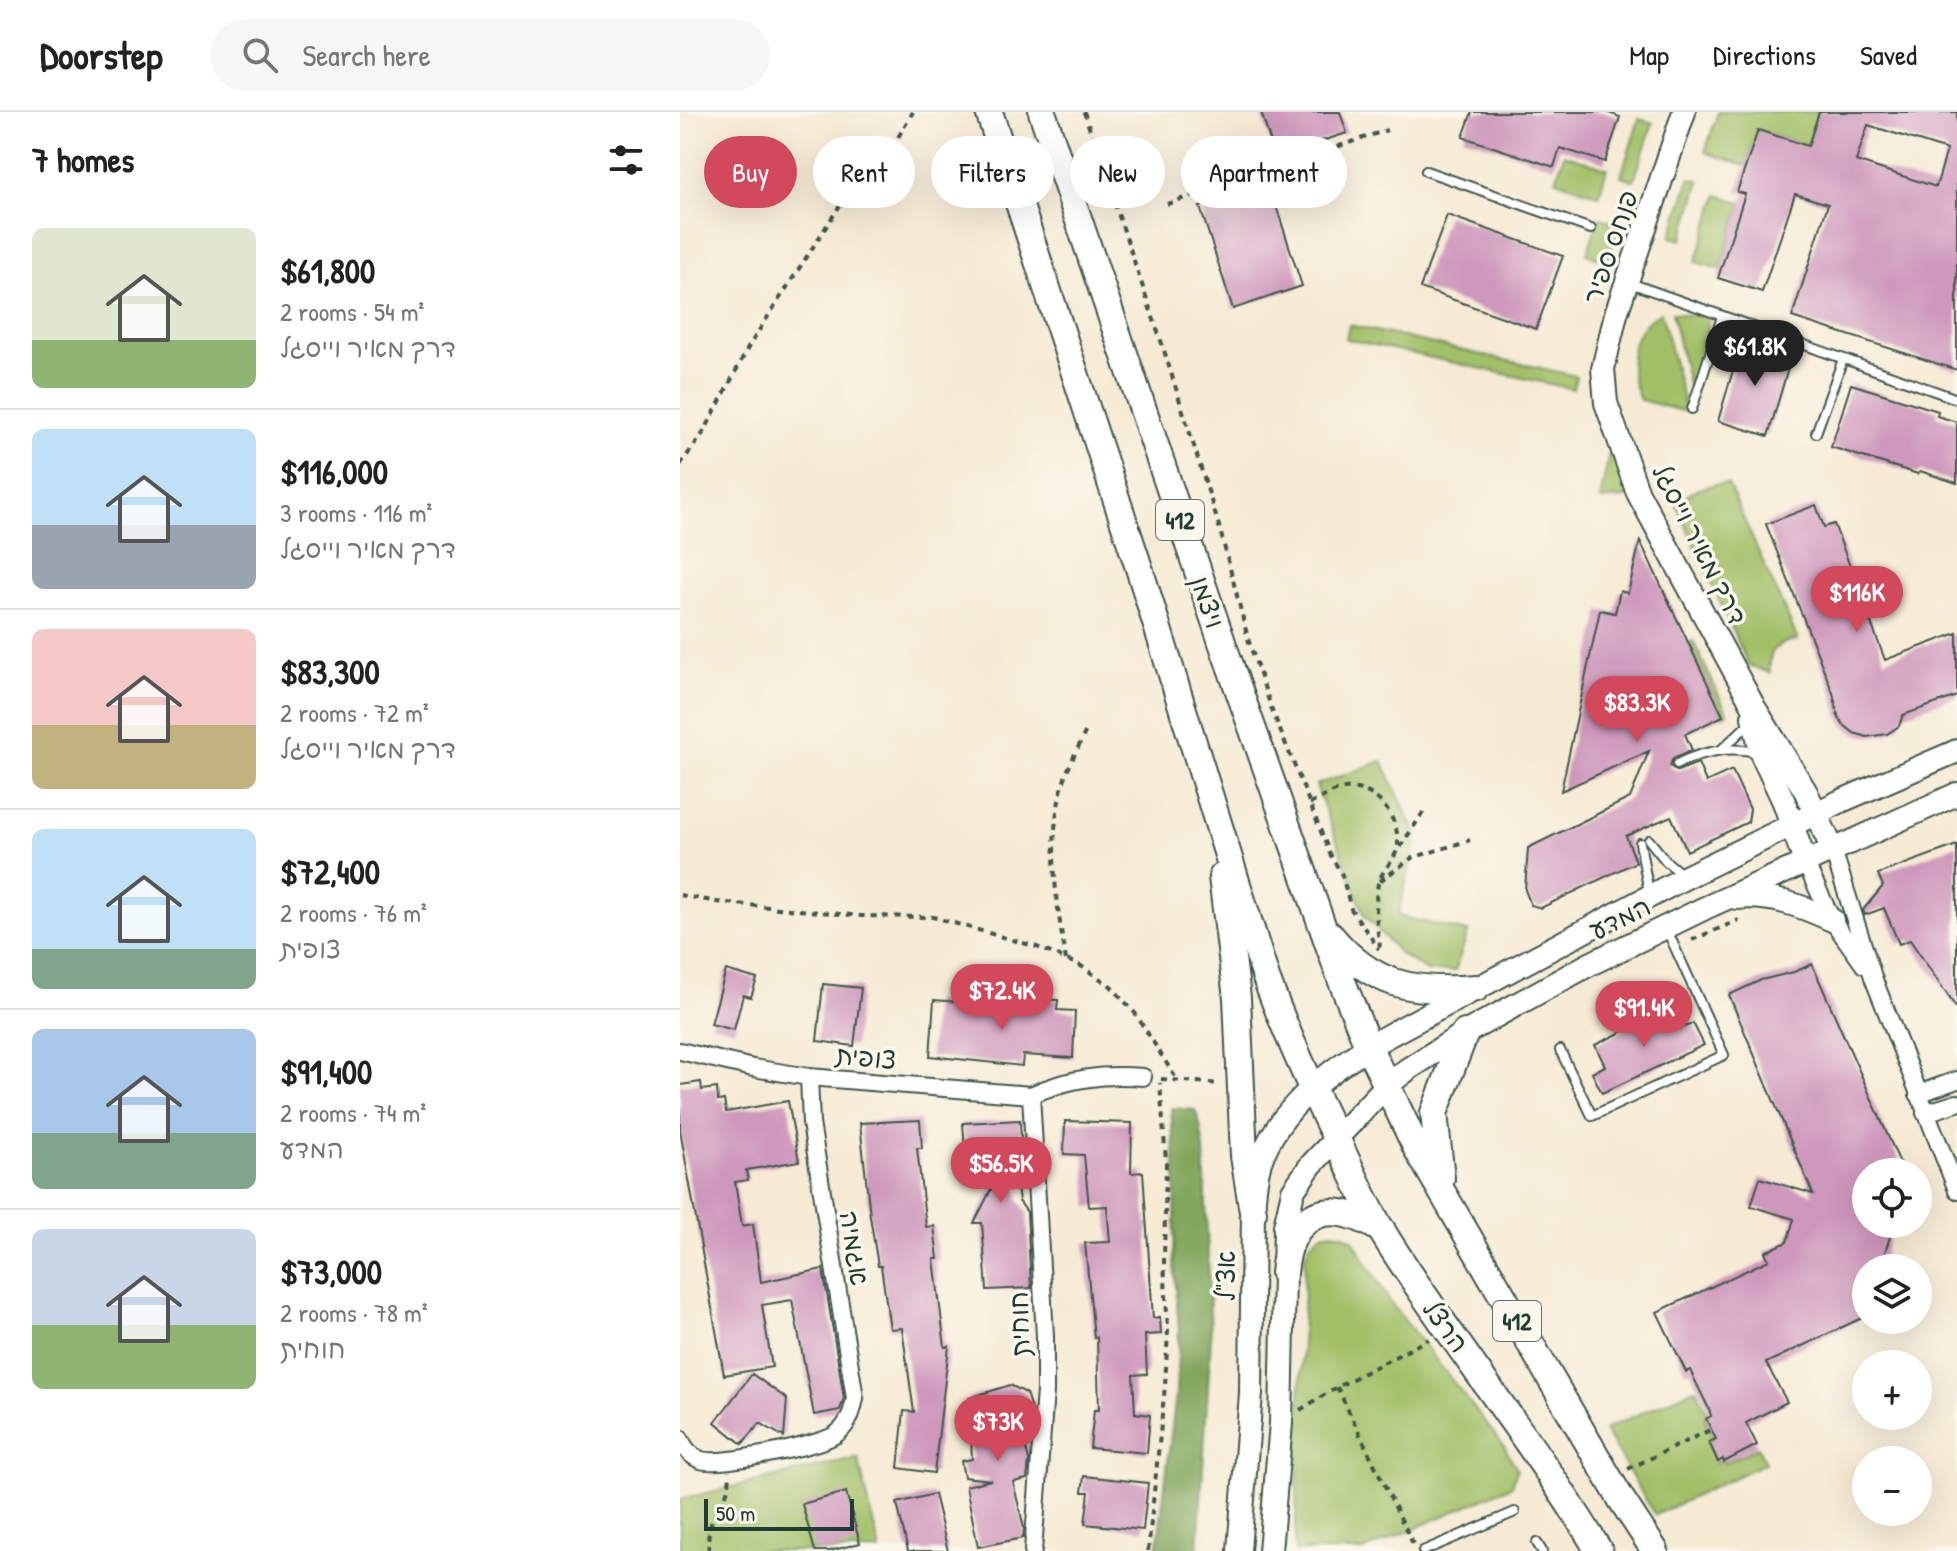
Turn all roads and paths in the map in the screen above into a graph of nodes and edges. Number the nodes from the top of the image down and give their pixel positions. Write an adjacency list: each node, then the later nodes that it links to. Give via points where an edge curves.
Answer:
1 (913, 112): 17 (path, via 891,149 855,182)
2 (989, 112): 25 (main road, 412)
3 (1042, 112): 41 (main road, ויצמן / 412)
4 (1084, 112): 26 (path, via 1219,526 1249,642)
5 (1684, 112): 10 (main road, פנחס ספיר)
6 (1387, 130): 8 (path)
7 (1426, 171): 9 (lane)
8 (1167, 204)
9 (1591, 229)
10 (1627, 282): 11 (lane); 14 (main road, פנחס ספיר, via 1603,369)
11 (1722, 316): 12 (lane); 15 (lane)
12 (1843, 359): 13 (lane); 16 (lane)
13 (1957, 399)
14 (1606, 403): 18 (main road, דרך מאיר וייסגל, via 1638,493)
15 (1692, 409)
16 (1816, 433)
17 (680, 465)
18 (1753, 714): 20 (lane); 22 (main road, דרך מאיר וייסגל); 28 (main road, דרך מאיר וייסגל)
19 (1086, 730): 43 (path, via 1064,781 1053,860)
20 (1720, 751): 22 (lane); 23 (lane)
21 (1957, 751): 28 (main road, המדע)
22 (1762, 755): 29 (main road, דרך מאיר וייסגל)
23 (1677, 764)
24 (1957, 794): 32 (main road, המדע)
25 (1212, 798): 54 (main road, via 1237,998); 56 (main road, 412, via 1266,978)
26 (1310, 804): 31 (path, via 1344,788 1365,790 1384,805 1396,829); 35 (path, via 1351,909 1380,951)
27 (1424, 811): 31 (path)
28 (1817, 813): 29 (main road, המדע); 32 (main road, דרך מאיר וייסגל)
29 (1792, 826): 33 (main road, דרך מאיר וייסגל); 34 (main road, המדע)
30 (1470, 840): 35 (path, via 1412,858)
31 (1398, 849): 35 (path)
32 (1833, 850): 33 (main road, המדע); 44 (street)
33 (1805, 862): 38 (main road, המדע); 40 (street)
34 (1686, 877): 37 (main road, המדע); 37 (lane, via 1644,841)
35 (1378, 883)
36 (680, 895): 43 (path, via 861,916 933,917)
37 (1649, 896): 45 (main road, המדע)
38 (1705, 908): 40 (main road, via 1739,897 1759,898 1795,904); 42 (main road, המדע)
39 (1743, 918): 42 (path)
40 (1832, 920): 44 (street)
41 (1323, 927): 45 (main road, via 1358,964 1394,984 1438,991); 47 (main road, ויצמן / 412)
42 (1671, 937): 46 (main road, המדע, via 1588,965); 48 (lane, via 1724,1055 1592,1116)
43 (1066, 960): 52 (path, via 1111,986 1135,1013)
44 (1874, 980): 57 (street)
45 (1476, 988): 47 (main road, המדע)
46 (1465, 1033): 55 (main road, המדע); 63 (main road, via 1434,1113)
47 (1368, 1046): 55 (main road, ויצמן / 412); 56 (main road, אצ"ל)
48 (1560, 1050)
49 (680, 1051): 50 (street, צופית)
50 (809, 1077): 58 (street, צופית); 72 (street, אגמיה, via 811,1123 855,1398 852,1414 833,1436)
51 (1151, 1078): 52 (path); 58 (street, צופית, via 1089,1076); 78 (path, via 1166,1161 1168,1330)
52 (1177, 1080): 54 (path)
53 (1957, 1080): 57 (street)
54 (1242, 1085): 64 (main road, via 1244,1156)
55 (1385, 1087): 61 (main road, המדע); 63 (main road, 412)
56 (1312, 1089): 61 (main road, הרצל / 412); 64 (main road, אצ"ל, via 1266,1148)
57 (1918, 1094): 60 (street)
58 (1031, 1095): 77 (street, חוחית, via 1045,1363)
59 (1957, 1103): 60 (street)
60 (1925, 1113): 62 (street)
61 (1336, 1138): 65 (main road, הרצל / 412); 66 (main road, via 1293,1191 1285,1226)
62 (1957, 1190)
63 (1443, 1194): 84 (main road, 412)
64 (1253, 1212): 79 (main road, אצ"ל, via 1251,1378)
65 (1382, 1230): 66 (main road, via 1355,1216 1312,1217 1290,1239); 67 (main road, הרצל / 412)
66 (1284, 1273): 69 (main road)
67 (1449, 1329): 68 (path); 83 (main road, הרצל / 412)
68 (1337, 1387): 69 (path); 81 (path)
69 (1281, 1423): 80 (main road)
70 (1710, 1430): 73 (path)
71 (680, 1438): 72 (street, via 693,1456)
72 (730, 1460): 75 (path, via 728,1492 710,1521)
73 (1622, 1472)
74 (1515, 1512): 82 (lane)
75 (708, 1550): 76 (path)
76 (698, 1551)
77 (1033, 1551)
78 (1148, 1551)
79 (1239, 1551)
80 (1270, 1551)
81 (1417, 1551)
82 (1423, 1551)
83 (1599, 1551)
84 (1655, 1551)

